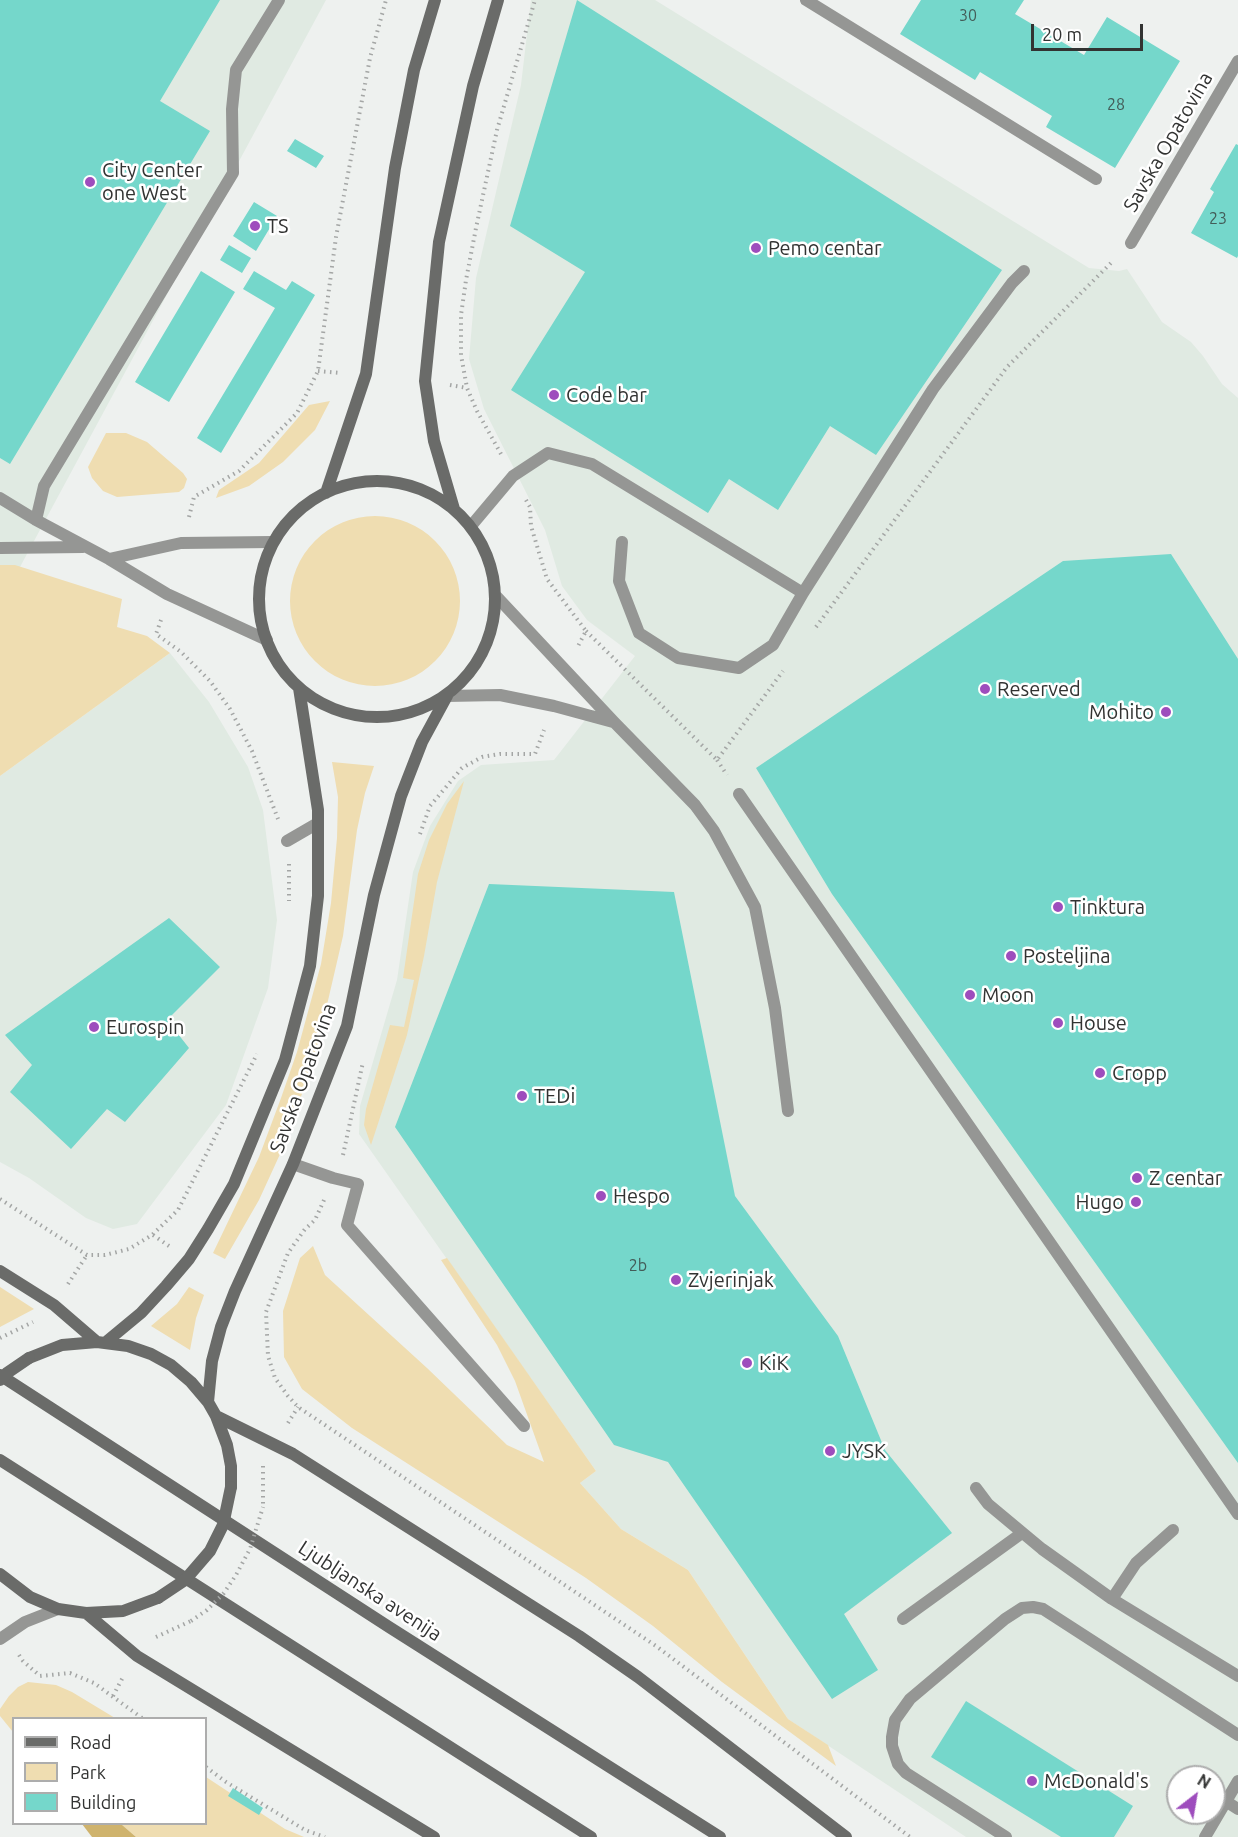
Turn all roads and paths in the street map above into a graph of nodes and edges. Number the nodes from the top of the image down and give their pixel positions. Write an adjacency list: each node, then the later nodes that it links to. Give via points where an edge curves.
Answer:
1 (279, 0): 17 (street, via 236,70 233,173 44,486)
2 (386, 0): 14 (path, via 370,58 336,237 318,371 297,412 239,471 194,497)
3 (435, 0): 12 (street, via 414,70 395,168 366,375)
4 (498, 0): 16 (street, via 473,86 439,242 425,381 434,441)
5 (535, 0): 11 (path, via 497,130 461,315 461,355 467,388)
6 (806, 0): 8 (street)
7 (1238, 61): 9 (street, Savska Opatovina)
8 (1096, 179)
9 (1131, 243)
10 (1023, 271): 24 (street, via 933,389)
11 (496, 444)
12 (326, 493): 16 (street, via 355,482 385,480 422,489); 19 (street, via 291,516)
13 (0, 498): 17 (street)
14 (192, 507)
15 (530, 507): 28 (path, via 531,526 548,579 586,631)
16 (454, 509): 18 (street)
17 (36, 520): 21 (street)
18 (471, 526): 24 (street, via 513,477 548,453 592,464); 25 (street, via 489,559)
19 (272, 542): 23 (street, via 181,543); 27 (street, via 260,580 260,620)
20 (622, 542): 24 (street, via 620,581 639,633 678,658 739,668 773,645)
21 (85, 547): 22 (street); 23 (street)
22 (0, 548)
23 (109, 560): 27 (street, via 167,594)
24 (803, 593)
25 (496, 597): 30 (street, via 491,634 474,668); 31 (street)
26 (162, 616): 36 (path, via 156,634 210,681 230,709 252,751)
27 (267, 640): 29 (street, via 273,657)
28 (579, 644)
29 (299, 688): 30 (street, via 333,709 372,718 412,713); 34 (street, Savska Opatovina)
30 (447, 696): 31 (street, via 501,695); 42 (street, Savska Opatovina, via 422,742 401,796 374,895 347,1026)
31 (614, 722): 40 (street, via 695,805 714,831 755,907 775,1008)
32 (540, 741): 35 (path, via 535,754 482,757 462,768 430,806)
33 (739, 794): 61 (street)
34 (318, 824): 36 (street); 50 (street, Savska Opatovina, via 318,896 310,966 285,1060 234,1185 189,1259 147,1306)
35 (419, 835)
36 (287, 841): 37 (path)
37 (289, 908)
38 (259, 1050): 45 (path, via 178,1210 152,1235 129,1249)
39 (363, 1061): 41 (path)
40 (788, 1111)
41 (343, 1155)
42 (293, 1164): 53 (street, Savska Opatovina, via 221,1327 212,1361); 57 (street, via 358,1184 346,1226)
43 (0, 1200): 45 (path)
44 (315, 1220): 54 (path, via 288,1253 266,1312 271,1367)
45 (87, 1255): 46 (path)
46 (82, 1264)
47 (0, 1271): 50 (street, via 54,1305)
48 (40, 1318): 49 (path)
49 (0, 1338)
50 (101, 1342): 52 (street, bridge, via 62,1345 29,1358); 53 (street, via 128,1346 171,1365)
51 (0, 1375): 83 (street, Ljubljanska avenija)
52 (0, 1380)
53 (208, 1402): 55 (street)
54 (298, 1407): 56 (path); 85 (path, via 656,1646)
55 (216, 1416): 67 (street, bridge, via 227,1445 231,1487 223,1525 210,1551 185,1580 158,1598 123,1611); 84 (street, via 293,1454 579,1636)
56 (291, 1418)
57 (524, 1426)
58 (0, 1460): 82 (street)
59 (263, 1463): 70 (path, bridge, via 263,1507 250,1549 236,1575 207,1610)
60 (976, 1488): 63 (street, via 988,1504)
61 (1238, 1514)
62 (1173, 1530): 65 (street, via 1136,1563)
63 (1022, 1533): 65 (street); 68 (street)
64 (0, 1574): 66 (street, via 30,1597)
65 (1112, 1599): 72 (street)
66 (58, 1609): 67 (street); 69 (street, via 25,1622)
67 (86, 1613): 81 (street, via 137,1656)
68 (903, 1619)
69 (0, 1639)
70 (150, 1641)
71 (23, 1661): 74 (path, via 40,1676 70,1673)
72 (1238, 1676)
73 (122, 1678): 74 (path)
74 (113, 1696): 75 (path)
75 (139, 1717)
76 (1238, 1735): 86 (street, via 1043,1609 1022,1608 910,1699 895,1720 892,1737 898,1764 906,1773)
77 (207, 1768): 80 (path, via 305,1830)
78 (1238, 1781): 79 (street)
79 (1232, 1805): 87 (street)
80 (325, 1837)
81 (434, 1837)
82 (591, 1837)
83 (720, 1837)
84 (846, 1837)
85 (910, 1837)
86 (1006, 1837)
87 (1205, 1837)

